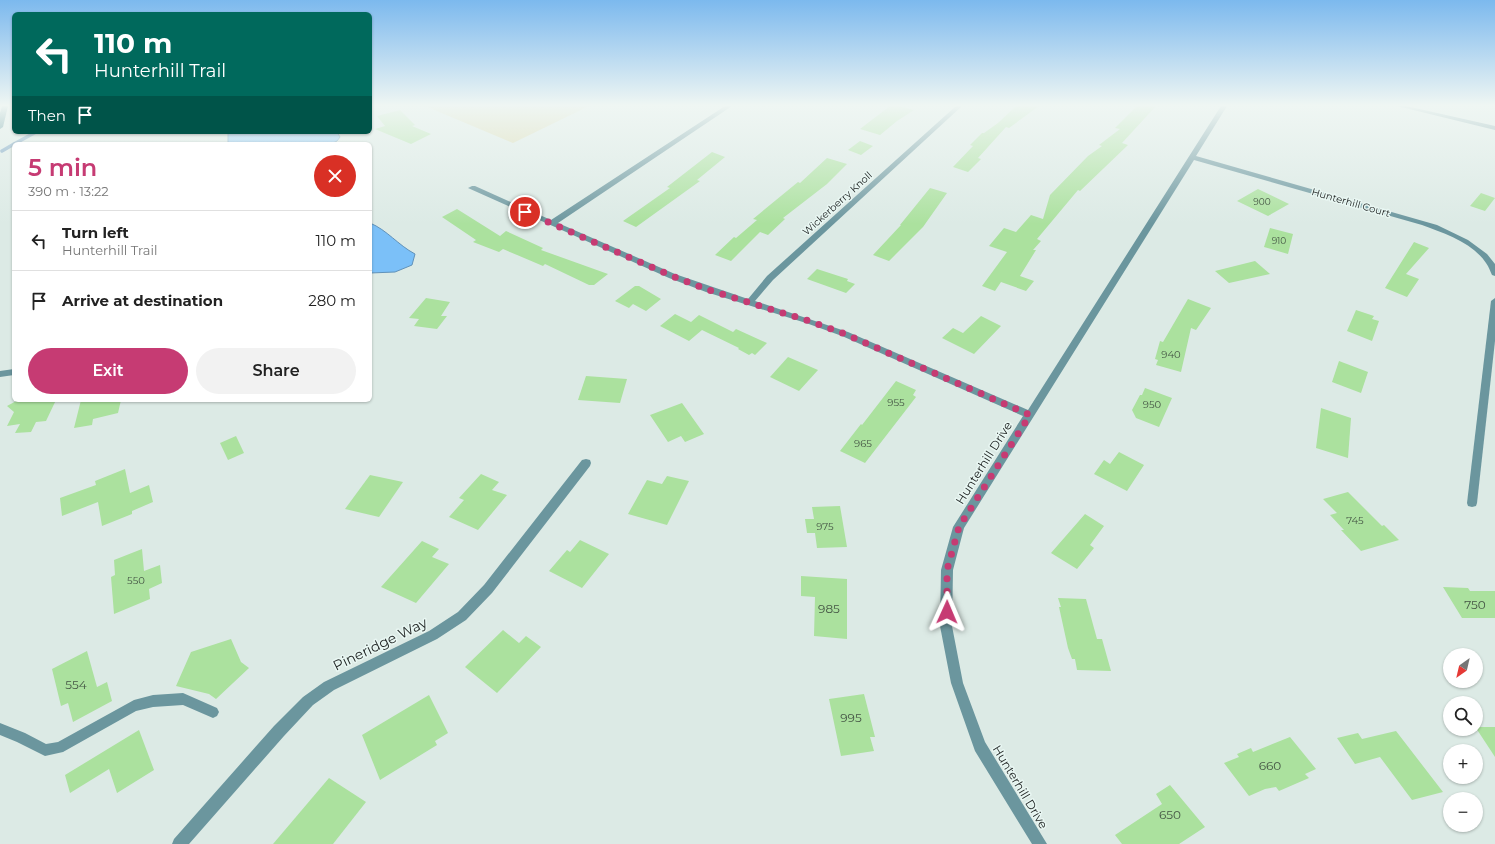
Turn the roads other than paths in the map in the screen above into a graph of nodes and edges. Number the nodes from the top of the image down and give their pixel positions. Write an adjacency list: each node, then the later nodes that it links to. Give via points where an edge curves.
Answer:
1 (669, 145): 6 (street)
2 (916, 145): 9 (street, Wickerberry Knoll, via 770,278)
3 (1199, 145): 4 (street, Hunterhill Drive)
4 (1192, 157): 7 (street, Hunterhill Court, via 1441,229 1457,236 1482,254); 12 (street, Hunterhill Drive)
5 (472, 188): 6 (street)
6 (552, 223): 9 (street, via 672,276)
7 (1495, 272)
8 (1495, 301): 14 (street)
9 (748, 303): 12 (street, via 845,334)
10 (12, 372): 11 (street)
11 (0, 374)
12 (1030, 415): 18 (street, Hunterhill Drive, via 959,527 947,570 946,626 957,683 980,746)
13 (586, 464): 17 (street, Pineridge Way, via 488,589 462,616 433,635 329,686 308,701)
14 (1472, 503)
15 (213, 712): 16 (lane, via 183,699 153,701 134,706 59,748 45,750)
16 (0, 729)
17 (179, 844)
18 (1040, 844)

